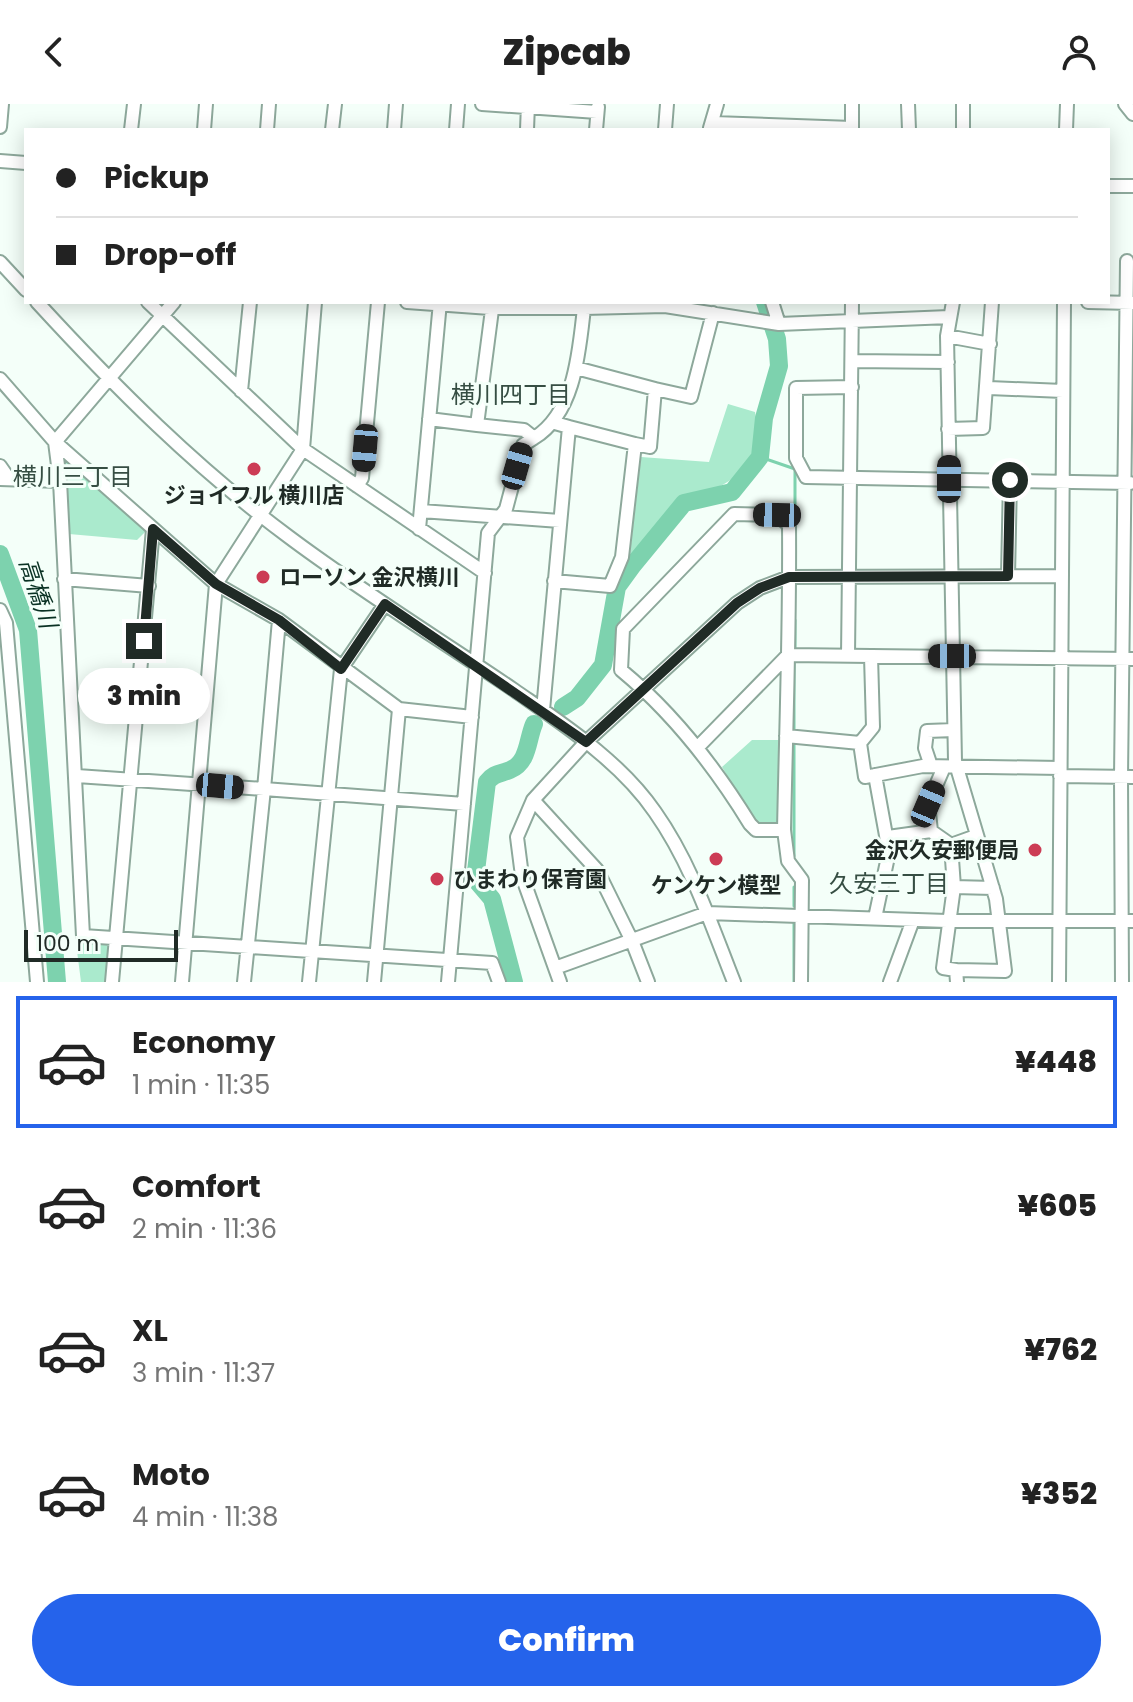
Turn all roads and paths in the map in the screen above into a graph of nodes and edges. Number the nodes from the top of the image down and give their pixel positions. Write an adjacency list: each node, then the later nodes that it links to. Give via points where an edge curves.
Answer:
1 (2, 104): 19 (street)
2 (134, 104): 21 (street)
3 (206, 104): 22 (street)
4 (269, 104): 23 (street)
5 (335, 104): 24 (street)
6 (396, 104): 25 (street)
7 (458, 104): 26 (street)
8 (482, 104): 16 (street)
9 (667, 104): 29 (street)
10 (717, 104): 20 (street)
11 (852, 104): 31 (street)
12 (908, 104): 32 (street)
13 (963, 104): 33 (street)
14 (1067, 104): 34 (street)
15 (1125, 104): 18 (street)
16 (528, 106): 17 (street); 27 (street)
17 (597, 108): 28 (street)
18 (1133, 114)
19 (0, 127)
20 (712, 127): 30 (street)
21 (131, 128)
22 (204, 128)
23 (267, 128)
24 (332, 128)
25 (394, 128)
26 (456, 128)
27 (527, 128)
28 (596, 128)
29 (665, 128)
30 (782, 128)
31 (852, 128)
32 (909, 128)
33 (963, 128)
34 (1066, 128)
35 (0, 161): 36 (street)
36 (24, 165)
37 (1110, 186): 38 (street)
38 (1133, 186)
39 (1127, 261): 43 (street)
40 (2, 267): 41 (street)
41 (24, 288)
42 (1110, 303): 43 (street)
43 (1130, 303): 93 (street)
44 (39, 304): 70 (street)
45 (150, 304): 61 (street)
46 (172, 304): 61 (street)
47 (250, 304): 75 (street)
48 (315, 304): 85 (street)
49 (378, 304): 94 (street, via 362,478)
50 (440, 304): 77 (street)
51 (466, 304): 58 (street)
52 (665, 304): 59 (street); 60 (street)
53 (772, 304): 64 (street)
54 (852, 304): 63 (street)
55 (952, 304): 62 (street)
56 (992, 304): 66 (street)
57 (1064, 304): 76 (street)
58 (492, 305): 59 (street); 79 (street)
59 (584, 305): 69 (street)
60 (713, 313): 64 (street); 74 (street, via 691,397)
61 (161, 316): 70 (street); 75 (street)
62 (949, 317): 63 (street); 65 (street)
63 (853, 321): 64 (street); 67 (street)
64 (773, 323)
65 (947, 336): 66 (street); 68 (street)
66 (990, 344): 73 (street)
67 (852, 361): 68 (street); 72 (street)
68 (948, 362): 81 (street)
69 (576, 368): 74 (street); 78 (street)
70 (107, 378): 83 (street); 96 (street)
71 (0, 379): 83 (street)
72 (852, 387): 88 (street); 88 (street, via 796,388 796,458 806,477)
73 (989, 388): 76 (street); 81 (street, via 983,428)
74 (655, 389): 84 (street, via 650,447)
75 (241, 391): 85 (street)
76 (1063, 391): 92 (street)
77 (429, 419): 79 (street); 95 (street)
78 (555, 423): 80 (street); 82 (street)
79 (477, 425): 82 (street, via 524,430)
80 (569, 427): 84 (street); 98 (street)
81 (948, 429): 89 (street)
82 (534, 438): 97 (street, via 523,445)
83 (55, 442): 91 (street); 99 (street)
84 (635, 444): 108 (street, via 622,557 610,586)
85 (303, 449): 94 (street); 96 (street)
86 (0, 466): 87 (street)
87 (5, 479): 91 (street)
88 (851, 479): 89 (street); 102 (street)
89 (949, 479): 90 (street); 103 (street)
90 (1010, 480): 92 (street); 104 (street)
91 (60, 481): 107 (street)
92 (1062, 482): 93 (street); 105 (street)
93 (1129, 483): 120 (street)
94 (357, 486): 100 (street)
95 (421, 511): 97 (street); 100 (street)
96 (260, 514): 109 (street); 111 (street)
97 (500, 517): 98 (street); 101 (street, via 488,533)
98 (560, 521): 108 (street)
99 (153, 529): 109 (street); 110 (street)
100 (419, 529): 101 (street)
101 (485, 573): 121 (street)
102 (851, 576): 103 (street); 106 (street); 116 (street)
103 (949, 576): 104 (street); 118 (street)
104 (1008, 576): 105 (street)
105 (1061, 576): 119 (street)
106 (789, 577): 115 (street); 123 (street, via 737,603); 123 (street, via 789,525 777,515 734,514 623,629 621,670)
107 (64, 579): 110 (street); 135 (street)
108 (554, 581): 125 (street)
109 (216, 584): 113 (street); 138 (street)
110 (149, 586): 137 (street)
111 (385, 604): 121 (street); 122 (street)
112 (0, 610): 114 (street)
113 (279, 620): 122 (street); 139 (street)
114 (3, 623): 169 (street)
115 (788, 655): 116 (street); 128 (street); 131 (street)
116 (848, 656): 117 (street)
117 (871, 656): 118 (street); 130 (street, via 873,727)
118 (952, 656): 119 (street); 127 (street)
119 (1061, 657): 120 (street); 133 (street)
120 (1128, 658): 136 (street)
121 (475, 664): 125 (street); 126 (street)
122 (341, 669): 124 (street); 140 (street)
123 (645, 690): 129 (street); 131 (street)
124 (399, 709): 126 (street); 141 (street)
125 (543, 710): 129 (street)
126 (472, 717): 143 (street)
127 (954, 730): 132 (street); 132 (street, via 927,731 925,748)
128 (786, 736): 130 (street); 144 (street)
129 (586, 742): 142 (street); 151 (street, via 655,811)
130 (860, 743): 134 (street, via 865,777)
131 (697, 748): 144 (street, via 756,830)
132 (944, 767): 133 (street); 134 (street); 145 (street, via 928,804); 146 (street)
133 (1060, 772): 136 (street); 156 (street)
134 (875, 775): 147 (street)
135 (77, 776): 137 (street); 159 (street, via 83,936)
136 (1127, 777): 158 (street)
137 (131, 779): 138 (street); 159 (street)
138 (198, 784): 139 (street); 160 (street)
139 (264, 789): 140 (street); 162 (street)
140 (328, 795): 141 (street); 163 (street)
141 (391, 798): 143 (street); 164 (street)
142 (533, 800): 161 (street, via 597,870); 166 (street, via 517,837 522,876)
143 (464, 804): 165 (street)
144 (784, 830): 152 (street, via 788,861 802,880)
145 (931, 831): 147 (street); 148 (street)
146 (976, 836): 148 (street); 150 (street)
147 (888, 837): 153 (street)
148 (951, 845): 149 (street)
149 (954, 887): 150 (street); 157 (street)
150 (993, 888): 155 (street)
151 (707, 913): 152 (street); 161 (street); 179 (street)
152 (802, 915): 153 (street); 180 (street)
153 (875, 918): 154 (street)
154 (913, 920): 157 (street); 181 (street)
155 (996, 920): 156 (street); 157 (street); 167 (street, via 1005,971)
156 (1060, 920): 158 (street); 182 (street)
157 (947, 921): 167 (street, via 943,968)
158 (1128, 921): 168 (street)
159 (116, 937): 160 (street); 170 (street)
160 (185, 940): 162 (street); 171 (street)
161 (632, 941): 166 (street); 178 (street)
162 (248, 945): 163 (street); 172 (street)
163 (312, 949): 164 (street); 173 (street)
164 (377, 954): 165 (street); 174 (street)
165 (450, 959): 175 (street); 176 (street, via 492,963)
166 (555, 968): 177 (street)
167 (956, 976)
168 (1126, 978)
169 (37, 982)
170 (112, 982)
171 (182, 982)
172 (244, 982)
173 (309, 982)
174 (374, 982)
175 (448, 982)
176 (499, 982)
177 (560, 982)
178 (648, 982)
179 (734, 982)
180 (801, 982)
181 (890, 982)
182 (1059, 982)

